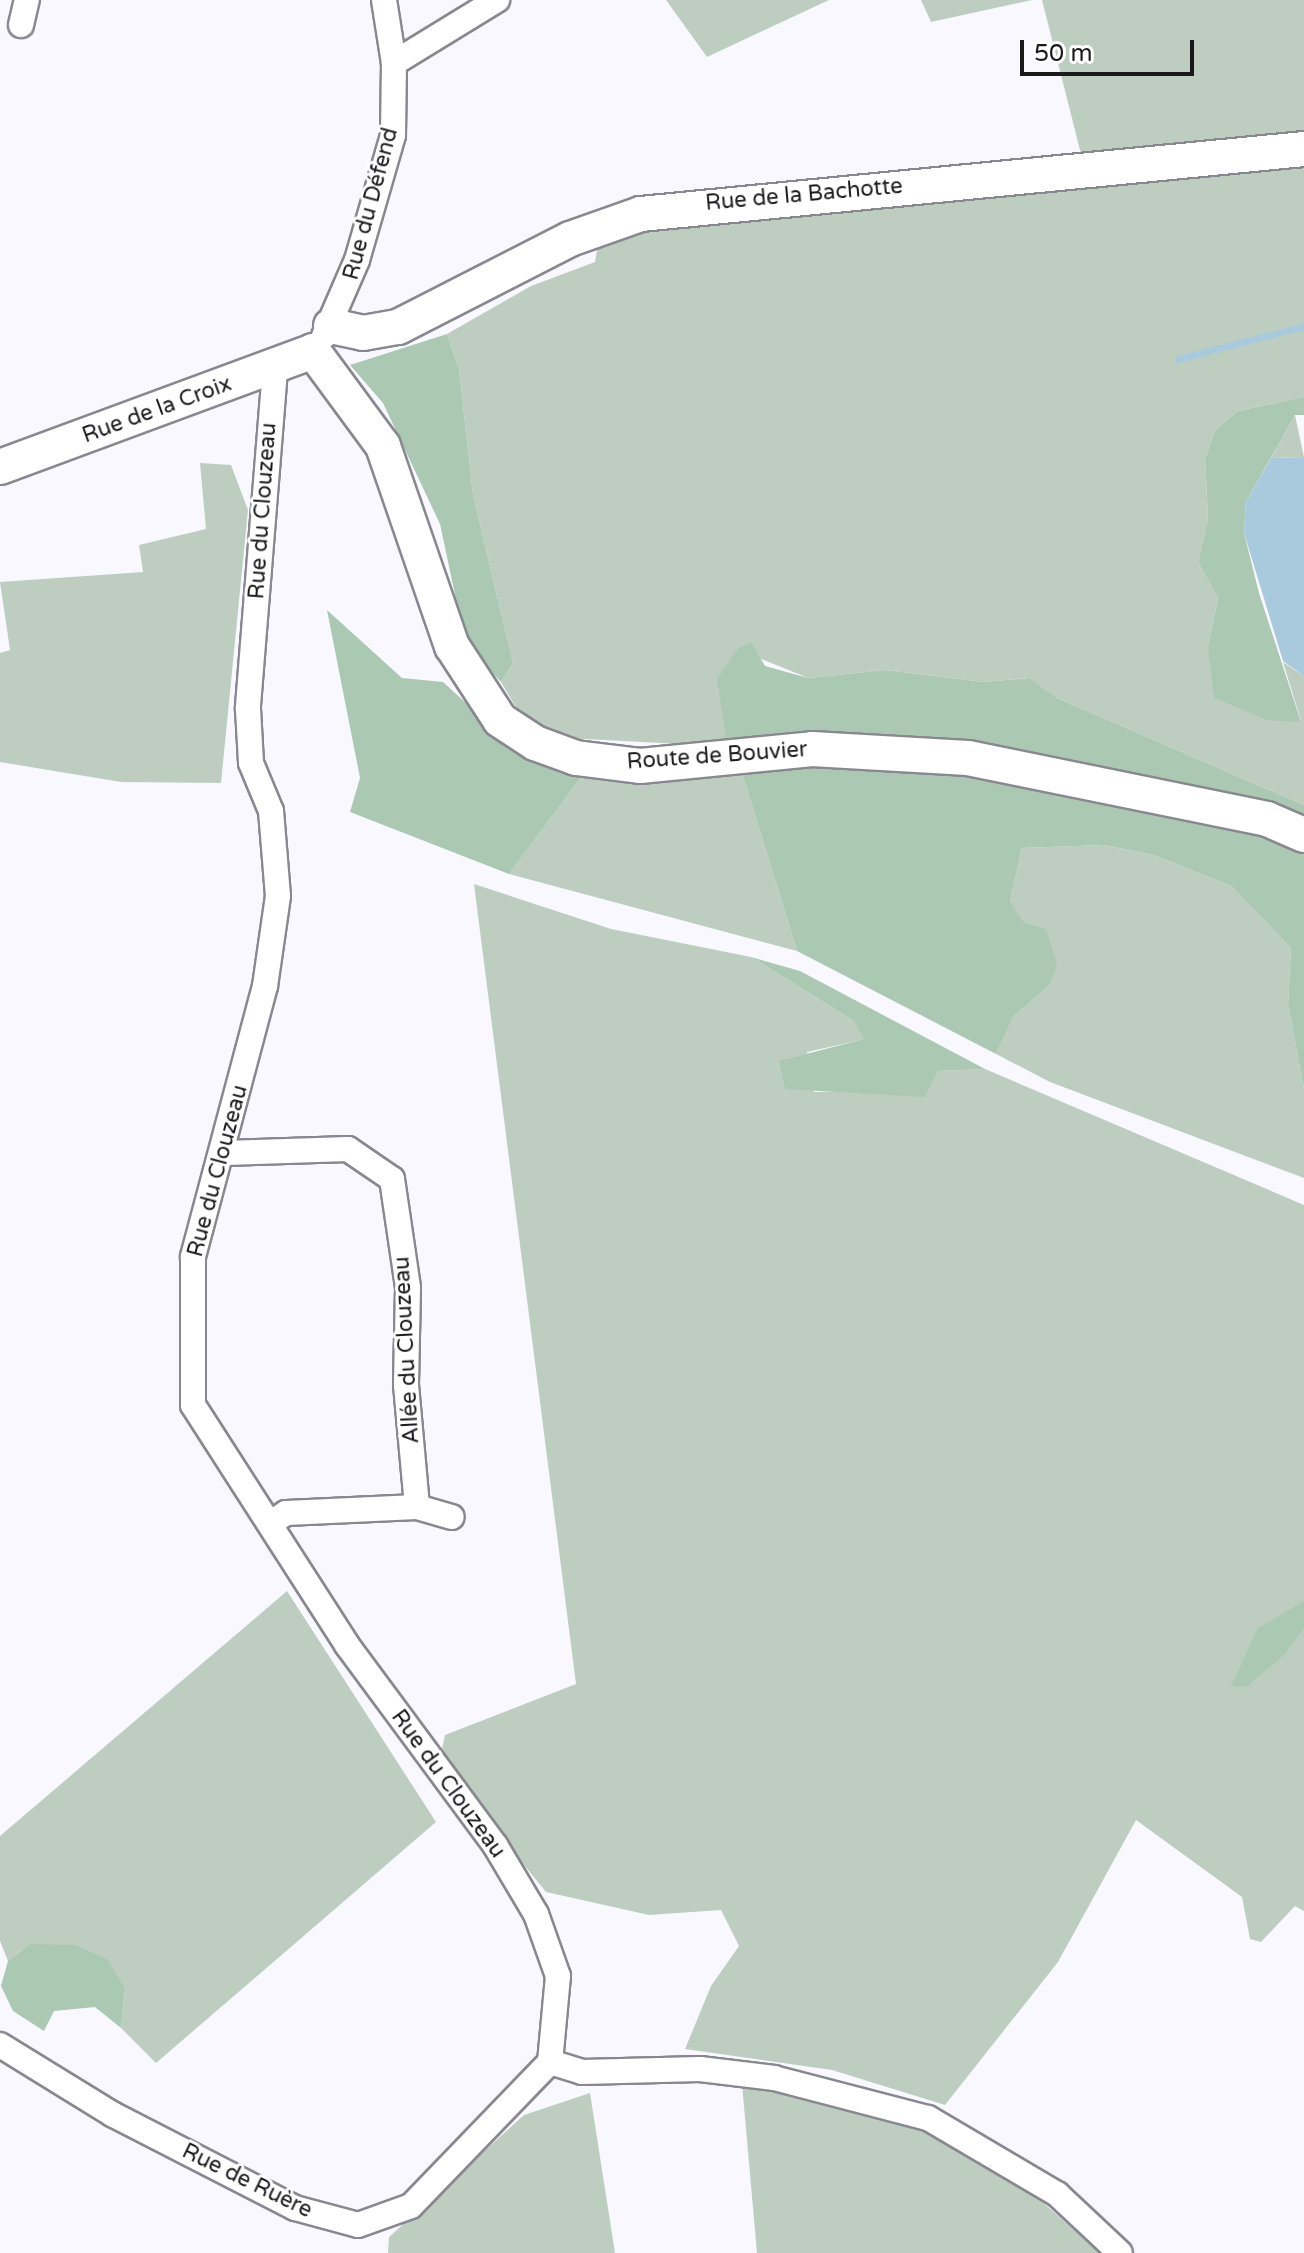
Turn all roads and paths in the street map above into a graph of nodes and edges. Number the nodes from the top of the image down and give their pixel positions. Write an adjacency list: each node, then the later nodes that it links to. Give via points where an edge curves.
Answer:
1 (27, 0): 4 (street)
2 (384, 0): 5 (street, Rue du Défend)
3 (497, 0): 5 (street)
4 (21, 25)
5 (394, 63): 7 (street, Rue du Défend, via 388,158)
6 (1304, 149): 7 (street, Rue de la Bachotte, via 641,214 570,239 398,327)
7 (322, 339): 8 (street, Rue de la Croix); 10 (street, Route de Bouvier, via 383,446 452,646 500,720 535,743 576,758 640,766 812,749 968,758 1267,819)
8 (275, 370): 9 (street, Rue de la Croix); 11 (street, Rue du Clouzeau, via 248,709 251,763 271,811 278,896 265,986)
9 (0, 467)
10 (1304, 835)
11 (225, 1153): 12 (street, Allée du Clouzeau, via 348,1149 392,1179 408,1288 406,1385); 14 (street, Rue du Clouzeau, via 193,1257 193,1405)
12 (417, 1507): 13 (street); 14 (street, via 286,1513)
13 (452, 1517)
14 (271, 1523): 16 (street, Rue du Clouzeau, via 347,1645 536,1914 558,1976)
15 (0, 2045): 16 (street, Rue de Ruère, via 112,2114 295,2208 358,2225 411,2206)
16 (550, 2062): 17 (street, via 582,2072 700,2069 774,2078 928,2118 1057,2194)
17 (1120, 2253)

